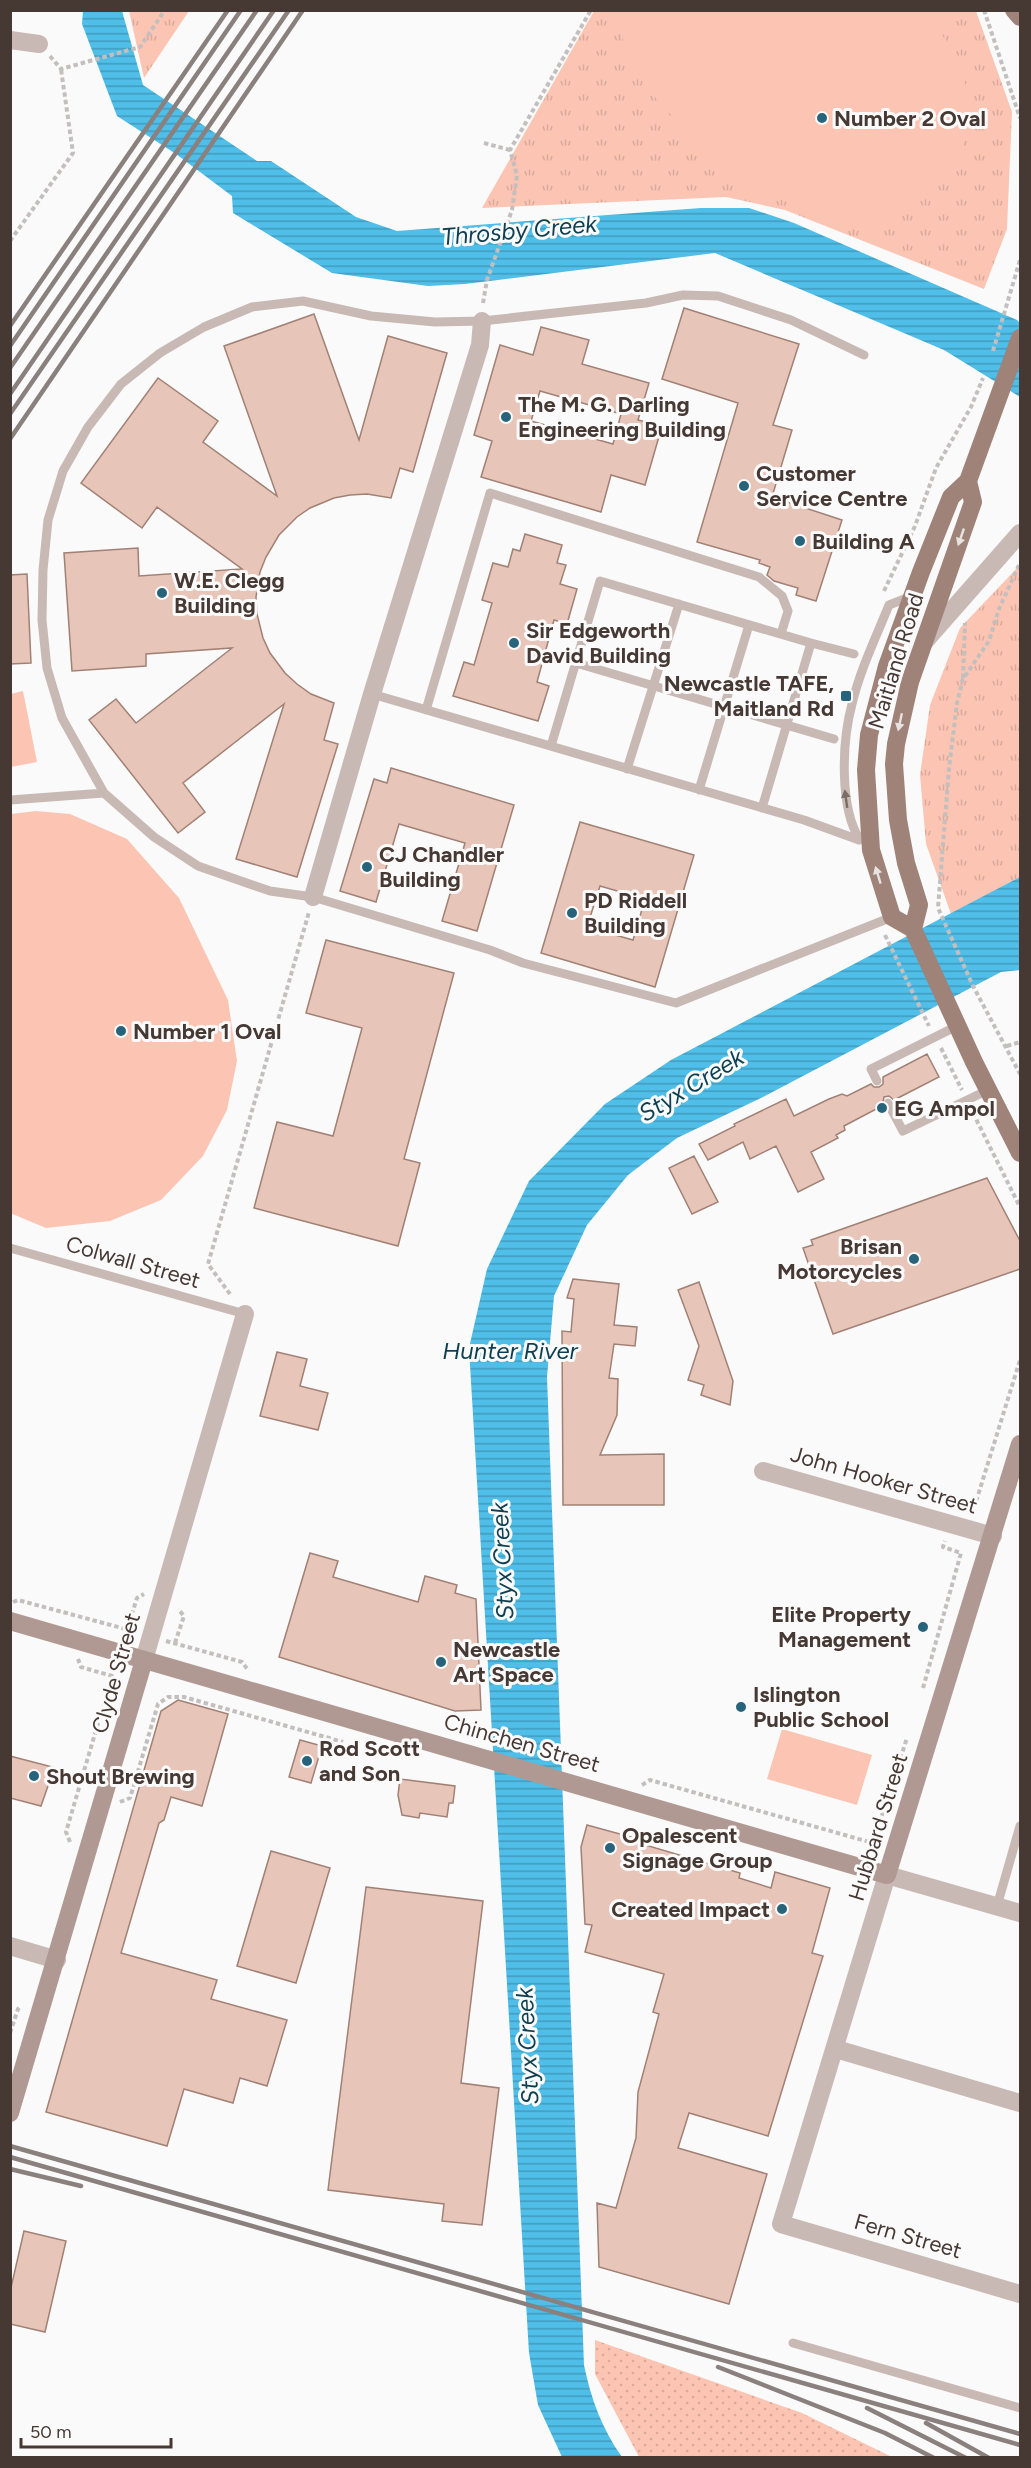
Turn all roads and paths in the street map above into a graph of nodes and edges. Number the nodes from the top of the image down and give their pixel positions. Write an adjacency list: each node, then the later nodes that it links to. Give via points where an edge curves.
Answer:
1 (165, 10): 8 (path, via 140,47)
2 (591, 10): 11 (path)
3 (984, 10): 9 (path)
4 (1014, 10): 5 (main road)
5 (1020, 17)
6 (10, 40): 7 (street)
7 (39, 44): 8 (path)
8 (61, 69): 12 (path, via 73,153)
9 (1020, 118)
10 (483, 143): 11 (path)
11 (510, 150): 14 (path, via 517,175 512,210 483,294)
12 (10, 241)
13 (1020, 260): 17 (path)
14 (482, 321): 16 (lane, via 646,303 683,295 718,296 791,320); 33 (street, via 480,345); 41 (lane, via 435,322 371,316 303,302 252,307 204,327 160,353 122,384 88,427 63,471 48,520 43,570 42,620 47,668 62,718)
15 (1020, 338): 18 (main road, Maitland Road)
16 (864, 355)
17 (992, 355)
18 (968, 481): 27 (main road, Maitland Road, one-way to 27, via 973,501); 44 (main road, Maitland Road, one-way to 18, via 869,735 879,692 951,497)
19 (1020, 533): 27 (street)
20 (900, 558): 22 (path)
21 (1020, 561): 31 (path, via 989,641)
22 (905, 565)
23 (679, 604): 25 (lane); 30 (lane, via 600,581); 32 (lane)
24 (966, 615): 31 (path)
25 (749, 625): 26 (lane); 34 (lane)
26 (781, 634): 28 (lane); 35 (lane, via 788,611 782,596 759,577 490,493)
27 (925, 641): 47 (main road, Maitland Road, one-way to 47, via 905,702 894,764 902,845 919,905)
28 (811, 643): 29 (lane); 36 (lane)
29 (854, 654)
30 (576, 663): 32 (lane); 38 (lane)
31 (963, 679): 52 (path, via 949,768 938,908 973,987)
32 (651, 685): 34 (lane); 39 (lane)
33 (372, 694): 35 (lane); 45 (street)
34 (724, 706): 36 (lane); 40 (lane)
35 (426, 710): 38 (lane)
36 (786, 725): 37 (lane); 43 (lane)
37 (834, 738)
38 (551, 746): 39 (lane)
39 (627, 769): 40 (lane)
40 (699, 790): 43 (lane)
41 (104, 793): 42 (lane); 45 (lane, via 154,837 198,866 270,891)
42 (10, 800)
43 (762, 808): 44 (lane)
44 (865, 845): 46 (main road, Maitland Road, one-way to 44)
45 (313, 897): 46 (lane, via 523,963 676,1003); 59 (path, via 208,1264)
46 (892, 917): 47 (main road)
47 (913, 929): 50 (main road)
48 (890, 946): 49 (path)
49 (923, 1013)
50 (957, 1026): 54 (lane, via 871,1069); 55 (main road)
51 (1020, 1042): 52 (path)
52 (1007, 1046): 53 (path)
53 (1020, 1074)
54 (877, 1081)
55 (988, 1090): 56 (lane, via 903,1131); 57 (main road)
56 (888, 1103)
57 (1020, 1153)
58 (10, 1248): 59 (lane, Colwall Street)
59 (245, 1314): 70 (street, Clyde Street)
60 (1020, 1360): 63 (path, via 975,1505)
61 (1020, 1444): 64 (street, Hubbard Street)
62 (763, 1471): 64 (street, John Hooker Street)
63 (957, 1500)
64 (993, 1536): 80 (street, Hubbard Street)
65 (943, 1547): 73 (path, via 961,1553)
66 (137, 1598): 67 (path, via 127,1629)
67 (18, 1600)
68 (184, 1616): 71 (path, via 175,1643)
69 (10, 1621): 70 (street, Chinchen Street)
70 (144, 1660): 80 (street, Chinchen Street); 84 (street, Clyde Street)
71 (242, 1662)
72 (81, 1667): 79 (path, via 112,1676)
73 (920, 1698)
74 (911, 1727): 76 (path, via 873,1844)
75 (343, 1742): 77 (path, via 184,1697 168,1697 158,1704)
76 (650, 1780)
77 (130, 1798)
78 (1020, 1826): 81 (lane)
79 (66, 1832)
80 (887, 1875): 81 (street, Chinchen Street); 87 (street, Hubbard Street)
81 (997, 1906): 82 (street, Chinchen Street)
82 (1020, 1913)
83 (10, 1946): 84 (street)
84 (57, 1960): 89 (street, Clyde Street)
85 (18, 2009): 86 (path)
86 (10, 2032)
87 (836, 2049): 88 (street); 90 (street, Hubbard Street)
88 (1020, 2103)
89 (10, 2113)
90 (781, 2224): 91 (street, Fern Street)
91 (1020, 2294)
92 (793, 2343): 93 (lane)
93 (1020, 2408)

